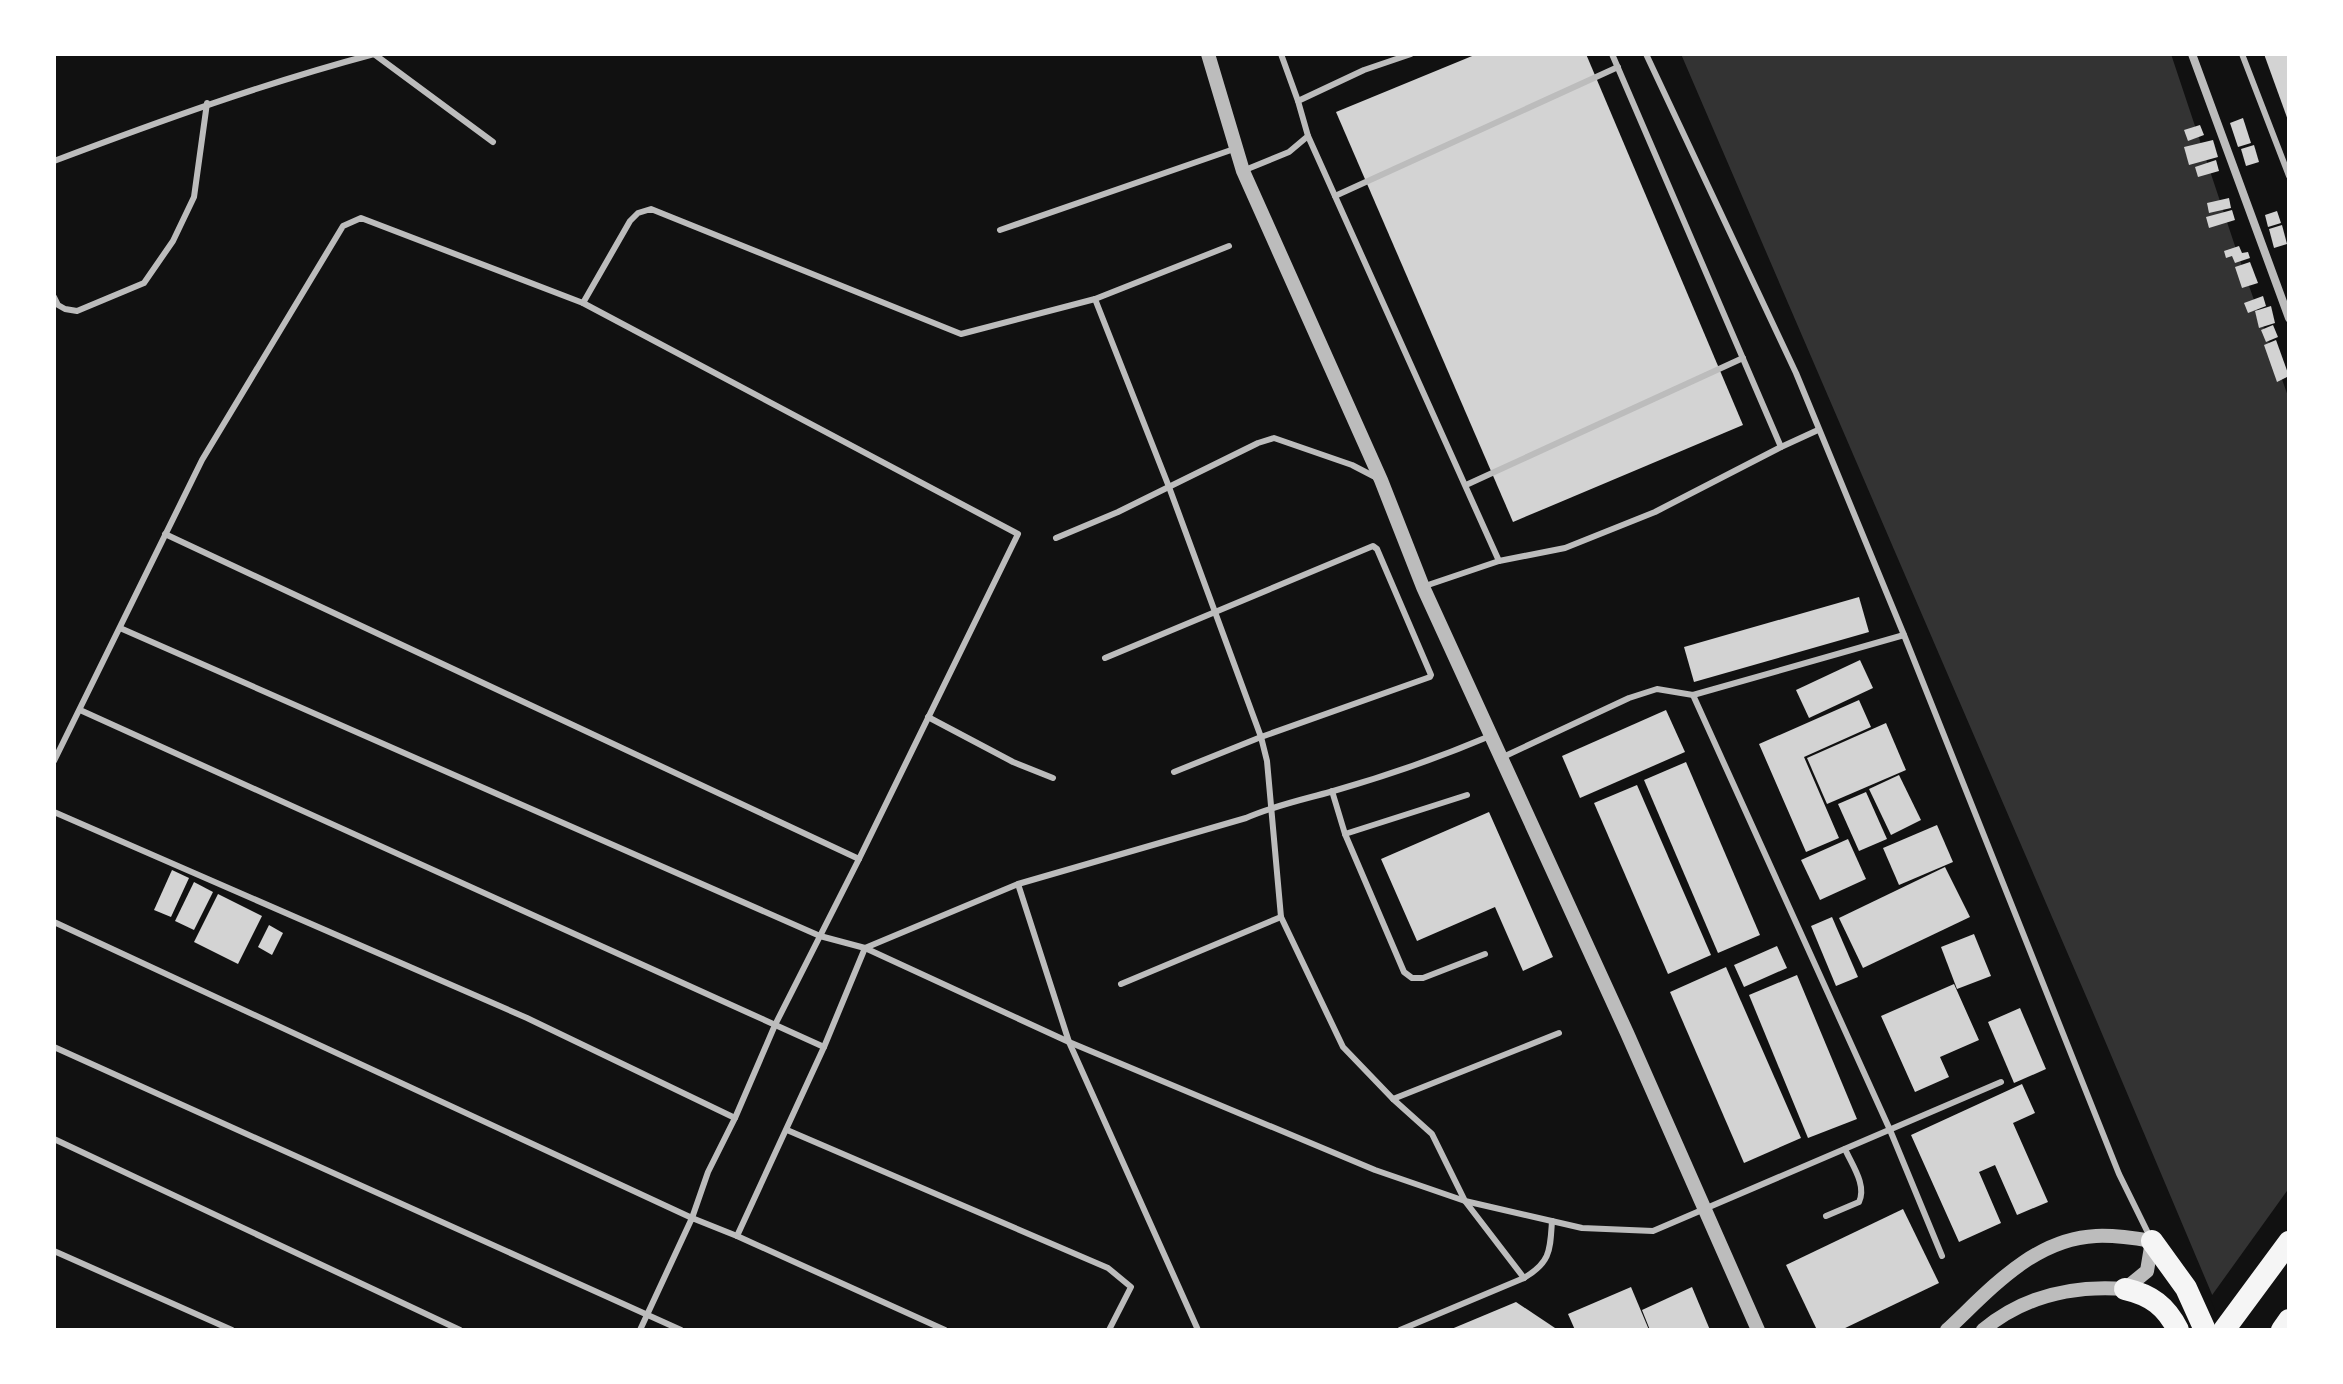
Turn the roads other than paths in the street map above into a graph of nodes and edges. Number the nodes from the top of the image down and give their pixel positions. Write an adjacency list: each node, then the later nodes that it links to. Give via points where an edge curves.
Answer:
1 (374, 54): 11 (lane); 13 (lane)
2 (1208, 54): 14 (street)
3 (1281, 54): 10 (lane)
4 (1411, 54): 10 (lane)
5 (1612, 54): 9 (lane)
6 (1646, 54): 26 (lane)
7 (2192, 54): 24 (street)
8 (2242, 54): 17 (lane)
9 (1618, 67): 18 (lane); 25 (lane)
10 (1298, 101): 12 (lane)
11 (207, 103): 15 (lane); 21 (lane, via 194,197 144,283 77,311 58,305)
12 (1308, 136): 16 (lane, via 1289,152); 18 (lane)
13 (493, 142)
14 (1236, 148): 16 (street); 19 (lane)
15 (54, 161)
16 (1243, 171): 28 (street)
17 (2289, 176)
18 (1335, 196): 29 (lane)
19 (1000, 230)
20 (1229, 246): 22 (lane)
21 (54, 297)
22 (1095, 299): 23 (lane, via 961,334 651,209 630,221); 30 (lane)
23 (583, 303): 31 (lane, via 361,218 352,221 343,226 202,460); 41 (lane, via 1018,534)
24 (2289, 318)
25 (1743, 358): 27 (lane); 29 (lane)
26 (1818, 430): 27 (lane); 37 (lane)
27 (1781, 447): 33 (lane, via 1655,512 1565,548)
28 (1381, 480): 30 (lane, via 1274,438); 34 (street)
29 (1466, 485): 33 (lane)
30 (1169, 487): 32 (lane); 35 (lane)
31 (165, 534): 36 (lane); 53 (lane)
32 (1056, 538)
33 (1499, 561): 34 (lane)
34 (1423, 587): 42 (street)
35 (1215, 612): 38 (lane); 43 (lane); 43 (lane, via 1373,546 1431,675)
36 (120, 628): 40 (lane); 57 (lane)
37 (1904, 635): 39 (lane); 79 (lane, via 2119,1174)
38 (1105, 658)
39 (1693, 695): 44 (lane, via 1657,689 1629,698); 70 (lane)
40 (80, 710): 45 (lane); 61 (lane)
41 (928, 717): 47 (lane); 53 (lane)
42 (1491, 735): 44 (street); 48 (lane)
43 (1261, 737): 46 (lane); 50 (lane)
44 (1502, 758): 74 (street)
45 (54, 761)
46 (1174, 772)
47 (1053, 778)
48 (1332, 791): 50 (lane); 52 (lane)
49 (1467, 795): 52 (lane)
50 (1270, 808): 54 (lane); 55 (lane)
51 (54, 812): 68 (lane, via 527,1018)
52 (1345, 834): 59 (lane, via 1404,972 1423,978)
53 (859, 859): 57 (lane)
54 (1018, 884): 58 (lane); 63 (lane)
55 (1281, 917): 60 (lane); 67 (lane, via 1343,1047)
56 (54, 922): 76 (lane)
57 (820, 936): 58 (lane); 61 (lane)
58 (865, 948): 63 (lane); 65 (lane)
59 (1485, 954)
60 (1121, 984)
61 (775, 1025): 65 (lane); 68 (lane)
62 (1559, 1033): 67 (lane)
63 (1069, 1042): 73 (lane, via 1375,1170); 93 (lane)
64 (54, 1047): 85 (lane)
65 (824, 1047): 69 (lane)
66 (2001, 1082): 70 (lane)
67 (1393, 1099): 73 (lane, via 1432,1134)
68 (735, 1118): 76 (lane)
69 (787, 1130): 78 (lane); 92 (lane, via 1108,1268 1131,1287)
70 (1890, 1130): 72 (lane); 82 (lane)
71 (54, 1139): 88 (lane)
72 (1845, 1149): 74 (lane); 75 (lane, via 1862,1196)
73 (1465, 1201): 77 (lane); 83 (lane)
74 (1705, 1209): 77 (lane, via 1653,1231 1582,1228); 95 (street)
75 (1826, 1216)
76 (692, 1218): 78 (lane); 85 (lane)
77 (1552, 1221): 83 (lane, via 1545,1261)
78 (737, 1236): 91 (lane)
79 (2152, 1241): 84 (street, via 2147,1271); 96 (street, via 2095,1236 2049,1247 2012,1270); 99 (highway, via 2186,1288)
80 (2289, 1242): 100 (highway)
81 (54, 1251): 87 (lane)
82 (1942, 1256)
83 (1524, 1278): 94 (lane)
84 (2125, 1289): 97 (street, via 2085,1288 2050,1295); 98 (highway, via 2158,1303)
85 (647, 1315): 89 (lane); 90 (lane)
86 (2289, 1320): 101 (highway)
87 (232, 1330)
88 (460, 1330)
89 (640, 1330)
90 (681, 1330)
91 (945, 1330)
92 (1109, 1330)
93 (1198, 1330)
94 (1400, 1330)
95 (1758, 1330)
96 (1947, 1330)
97 (1983, 1330)
98 (2178, 1330)
99 (2205, 1330)
100 (2224, 1330)
101 (2282, 1330)

